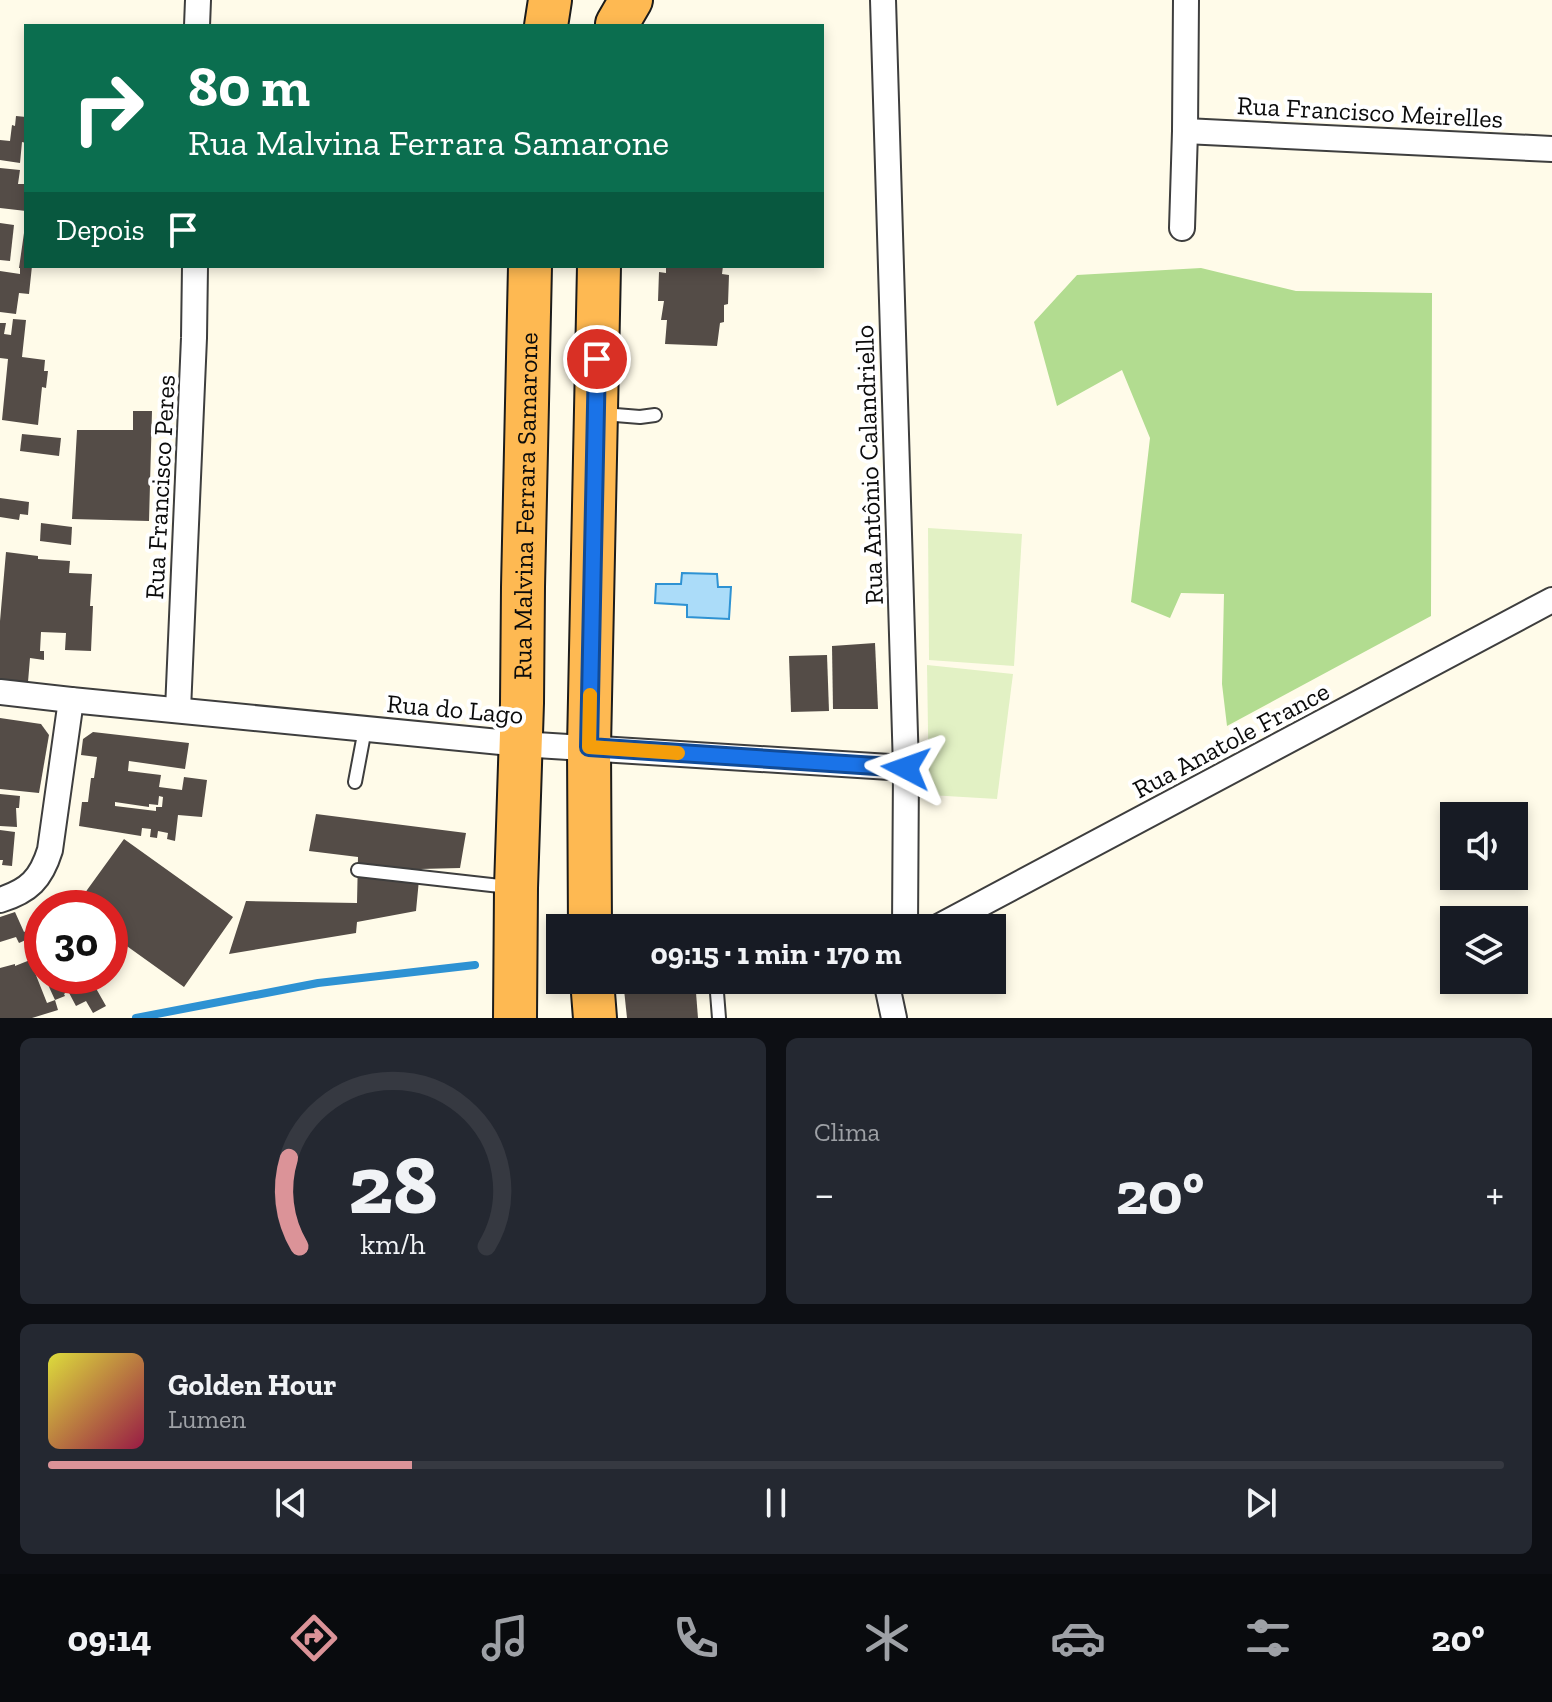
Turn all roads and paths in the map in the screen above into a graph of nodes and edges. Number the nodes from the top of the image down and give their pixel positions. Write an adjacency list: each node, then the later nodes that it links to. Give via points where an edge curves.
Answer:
1 (198, 0): 5 (street)
2 (550, 0): 6 (highway)
3 (883, 0): 22 (street, Rua Antônio Calandriello)
4 (1186, 0): 7 (street)
5 (197, 24)
6 (546, 24)
7 (1185, 131): 8 (street, Rua Francisco Meirelles); 9 (street)
8 (1552, 149)
9 (1182, 228)
10 (195, 268): 18 (street, Rua Francisco Peres)
11 (530, 268): 20 (highway, Rua Malvina Ferrara Samarone)
12 (599, 268): 13 (highway)
13 (596, 413): 14 (lane); 21 (highway)
14 (655, 415)
15 (1552, 600): 29 (street, Rua Anatole France)
16 (0, 692): 17 (street, Rua do Lago)
17 (71, 700): 18 (street, Rua do Lago); 26 (street, via 45,868 37,880)
18 (178, 710): 19 (street, Rua do Lago)
19 (365, 729): 20 (street, Rua do Lago); 23 (lane)
20 (520, 744): 21 (street, Rua do Lago); 25 (highway, Rua Malvina Ferrara Samarone)
21 (589, 747): 22 (street, Rua do Lago); 27 (highway)
22 (906, 768): 28 (street, Rua Antônio Calandriello)
23 (355, 782)
24 (358, 870): 25 (lane)
25 (516, 888): 33 (highway, Rua Malvina Ferrara Samarone)
26 (0, 900)
27 (590, 914)
28 (905, 914)
29 (962, 914)
30 (593, 994): 34 (highway)
31 (717, 994): 35 (lane)
32 (889, 994): 36 (street)
33 (515, 1018)
34 (595, 1018)
35 (719, 1018)
36 (894, 1018)

